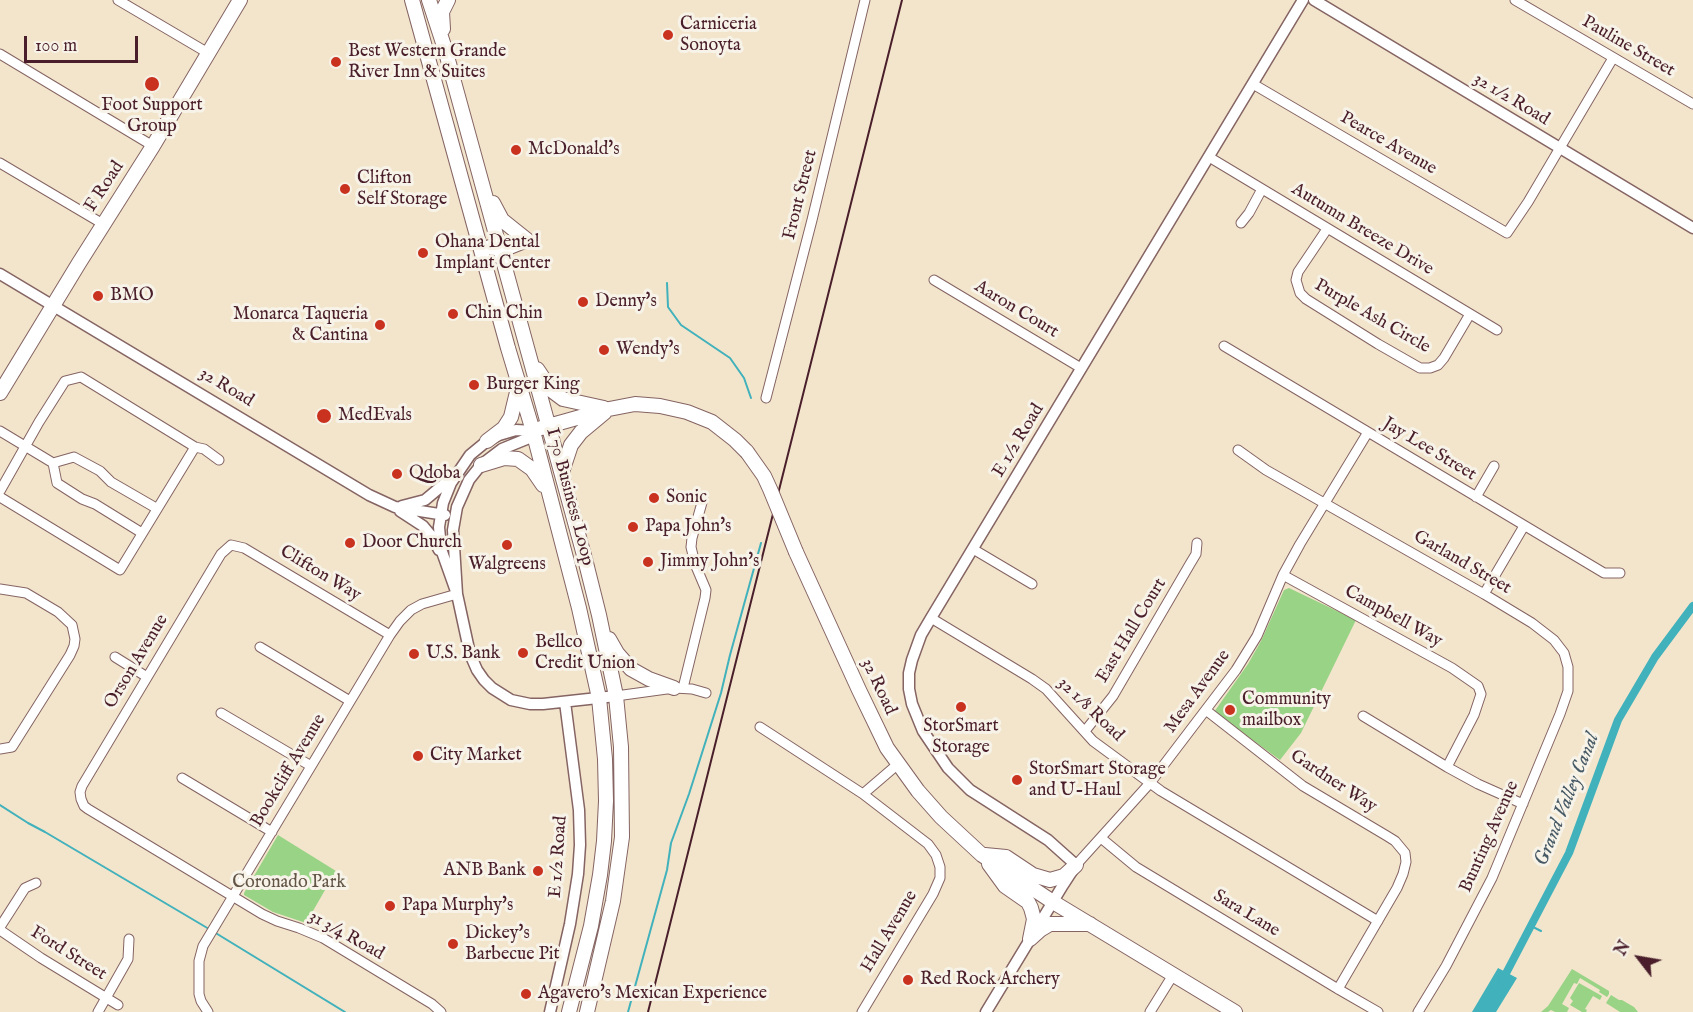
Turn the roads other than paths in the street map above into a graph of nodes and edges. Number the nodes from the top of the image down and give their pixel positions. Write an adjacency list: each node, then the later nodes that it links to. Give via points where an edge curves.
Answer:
1 (118, 0): 11 (street)
2 (240, 0): 11 (main road, F Road)
3 (412, 0): 27 (main road, I 70 Business Loop)
4 (429, 0): 10 (main road, I 70 Business Loop)
5 (448, 0): 10 (main road, via 442,12)
6 (865, 0): 40 (street, Front Street)
7 (1303, 0): 14 (street, E 1/2 Road)
8 (1314, 0): 18 (street, 32 1/2 Road)
9 (1515, 0): 13 (street, Pauline Street)
10 (445, 49): 17 (main road, I 70 Business Loop)
11 (208, 53): 16 (main road, F Road)
12 (0, 54): 16 (street)
13 (1613, 58): 15 (street, Pauline Street); 18 (street)
14 (1253, 84): 18 (street, Pearce Avenue, via 1507,233); 19 (street, E 1/2 Road)
15 (1693, 104)
16 (153, 146): 23 (main road, F Road)
17 (471, 149): 26 (main road, via 497,214); 28 (main road, I 70 Business Loop)
18 (1560, 149): 24 (street, 32 1/2 Road)
19 (1209, 157): 21 (street, Autumn Breeze Drive); 37 (street, E 1/2 Road)
20 (0, 163): 23 (street)
21 (1262, 189): 22 (street); 25 (street, Autumn Breeze Drive)
22 (1241, 223)
23 (103, 224): 32 (main road, F Road)
24 (1693, 228)
25 (1327, 229): 33 (street, Autumn Breeze Drive); 33 (street, Purple Ash Circle, via 1298,272 1300,293 1378,344 1420,368 1430,368 1444,358)
26 (527, 240): 28 (main road); 30 (main road, via 513,260 513,271)
27 (480, 243): 28 (main road); 38 (main road, I 70 Business Loop)
28 (499, 249): 30 (main road, I 70 Business Loop)
29 (0, 274): 32 (street, 32 Road)
30 (508, 276): 35 (main road, I 70 Business Loop)
31 (934, 280): 37 (street, Aaron Court)
32 (53, 305): 39 (main road, F Road); 62 (street, 32 Road)
33 (1470, 314): 34 (street, Autumn Breeze Drive)
34 (1497, 330)
35 (525, 342): 41 (main road, via 556,394 569,401); 42 (main road, I 70 Business Loop)
36 (1224, 346): 45 (street, Jay Lee Street)
37 (1081, 368): 70 (street, E 1/2 Road)
38 (519, 386): 44 (main road, I 70 Business Loop); 46 (main road, via 511,417)
39 (0, 393)
40 (766, 398)
41 (609, 409): 42 (main road, 32 Road); 55 (main road, via 576,438); 97 (main road, 32 Road, bridge, via 635,404 687,412 712,422 747,452 770,489 869,713)
42 (549, 426): 44 (main road, 32 Road); 55 (main road, I 70 Business Loop)
43 (0, 430): 47 (street)
44 (533, 431): 46 (street, 32 Road, via 516,430); 52 (street, 32 Road, via 529,438 502,449); 61 (main road, I 70 Business Loop)
45 (1368, 432): 58 (street, Jay Lee Street); 60 (street, Mesa Avenue)
46 (487, 441): 54 (street, 32 Road)
47 (25, 446): 48 (street, via 65,381 81,377); 51 (street); 56 (street)
48 (195, 447): 50 (street); 63 (street)
49 (1239, 450): 60 (street, Garland Street)
50 (219, 460)
51 (53, 463): 63 (street, via 74,457); 67 (street, via 57,483)
52 (481, 465): 61 (main road, via 504,458 523,462 537,475); 65 (street, 32 Road, via 464,488)
53 (1494, 466): 58 (street)
54 (456, 473): 62 (street, via 424,500); 64 (street, 32 Road, via 446,492)
55 (561, 474): 78 (main road, I 70 Business Loop)
56 (0, 491)
57 (0, 497): 67 (street, via 120,570)
58 (1476, 497): 66 (street, Jay Lee Street)
59 (703, 499): 85 (street, via 691,547 706,590 705,598)
60 (1325, 504): 73 (street, Mesa Avenue); 77 (street, Garland Street)
61 (552, 506): 88 (main road, I 70 Business Loop)
62 (395, 507): 64 (street, 32 Road); 71 (street, via 423,526)
63 (156, 508): 67 (street)
64 (441, 515): 65 (street, 32 Road); 71 (street, 32 Road)
65 (455, 516): 76 (street, 32 Road)
66 (1524, 526): 72 (street, Jay Lee Street, via 1604,573); 77 (street)
67 (142, 533)
68 (1197, 543): 95 (street, East Hall Court, via 1196,554 1119,686)
69 (231, 545): 80 (street, Clifton Way, via 244,548); 84 (street, Orson Avenue, via 221,554)
70 (973, 549): 74 (street); 79 (street, E 1/2 Road)
71 (444, 560): 76 (street, 32 Road)
72 (1620, 573)
73 (1283, 574): 91 (street, Mesa Avenue, via 1257,636); 99 (street, Campbell Way, via 1478,686 1481,694)
74 (1032, 584)
75 (0, 589): 96 (street, via 26,593 58,612 72,625 75,639 70,655 12,747)
76 (457, 594): 80 (street, Bookcliff Avenue, via 416,606); 90 (street, 32 Road, via 470,654 484,680 503,696 521,702)
77 (1484, 594): 83 (street, Garland Street, via 1554,640)
78 (599, 615): 85 (main road, via 627,666 641,676); 87 (main road, I 70 Business Loop)
79 (931, 618): 95 (street, 32 1/8 Road, via 1046,689); 108 (street, E 1/2 Road, via 909,673 912,704 923,731 962,783 1048,840)
80 (390, 635): 89 (street, Bookcliff Avenue)
81 (260, 647): 89 (street)
82 (115, 657): 84 (street)
83 (1568, 667): 104 (street, Bunting Avenue, via 1569,691)
84 (147, 677): 103 (street, Orson Avenue, via 82,786)
85 (679, 688): 86 (street, 32 Road); 87 (street, 32 Road)
86 (706, 693)
87 (616, 696): 88 (street, 32 Road); 126 (main road, I 70 Business Loop, via 622,837 613,901)
88 (599, 698): 90 (street, 32 Road); 125 (main road, I 70 Business Loop, via 606,801 600,874)
89 (350, 701): 98 (street, Bookcliff Avenue)
90 (565, 702): 124 (street, E 1/2 Road, via 580,845 570,924)
91 (1207, 711): 101 (street, Mesa Avenue); 112 (street, Gardner Way, via 1303,786 1395,841 1405,853 1400,881)
92 (221, 713): 98 (street)
93 (1363, 716): 99 (street)
94 (760, 727): 102 (street)
95 (1085, 731): 101 (street, 32 1/8 Road)
96 (0, 749)
97 (898, 764): 102 (street); 107 (main road, 32 Road, via 925,800)
98 (311, 766): 105 (street, Bookcliff Avenue)
99 (1447, 767): 104 (street)
100 (182, 778): 105 (street)
101 (1150, 783): 106 (street, Mesa Avenue); 112 (street, 32 1/8 Road)
102 (863, 794): 127 (street, Hall Avenue, via 928,844 936,855 940,878)
103 (81, 799): 110 (street, 31 3/4 Road, via 88,809)
104 (1523, 804): 132 (street, Bunting Avenue, via 1492,878)
105 (272, 832): 110 (street, Bookcliff Avenue)
106 (1101, 838): 108 (street, Mesa Avenue); 118 (street, Sara Lane, via 1136,867)
107 (982, 855): 108 (main road, via 1006,857 1033,875 1050,880 1064,876); 111 (main road, 32 Road); 116 (main road, via 1005,886 1028,902 1034,919)
108 (1076, 866): 111 (street, Mesa Avenue)
109 (36, 883): 114 (street, via 25,888)
110 (233, 896): 122 (street, Bookcliff Avenue, via 200,954 199,994); 123 (street, 31 3/4 Road, via 277,921 323,938)
111 (1053, 902): 113 (main road, 32 Road); 116 (street, Mesa Avenue)
112 (1378, 921): 118 (street)
113 (1090, 924): 116 (main road, via 1050,924); 117 (main road, 32 Road)
114 (0, 929): 119 (street, Ford Street)
115 (129, 939): 119 (street, via 128,959)
116 (1030, 939): 128 (street, Mesa Avenue)
117 (1173, 975): 129 (street); 130 (main road, 32 Road)
118 (1338, 989): 131 (street, Sara Lane)
119 (106, 998): 120 (street, Ford Street); 121 (street)
120 (118, 1005)
121 (98, 1012)
122 (208, 1012)
123 (441, 1012)
124 (550, 1012)
125 (569, 1012)
126 (587, 1012)
127 (862, 1012)
128 (986, 1012)
129 (1150, 1012)
130 (1235, 1012)
131 (1378, 1012)
132 (1418, 1012)

